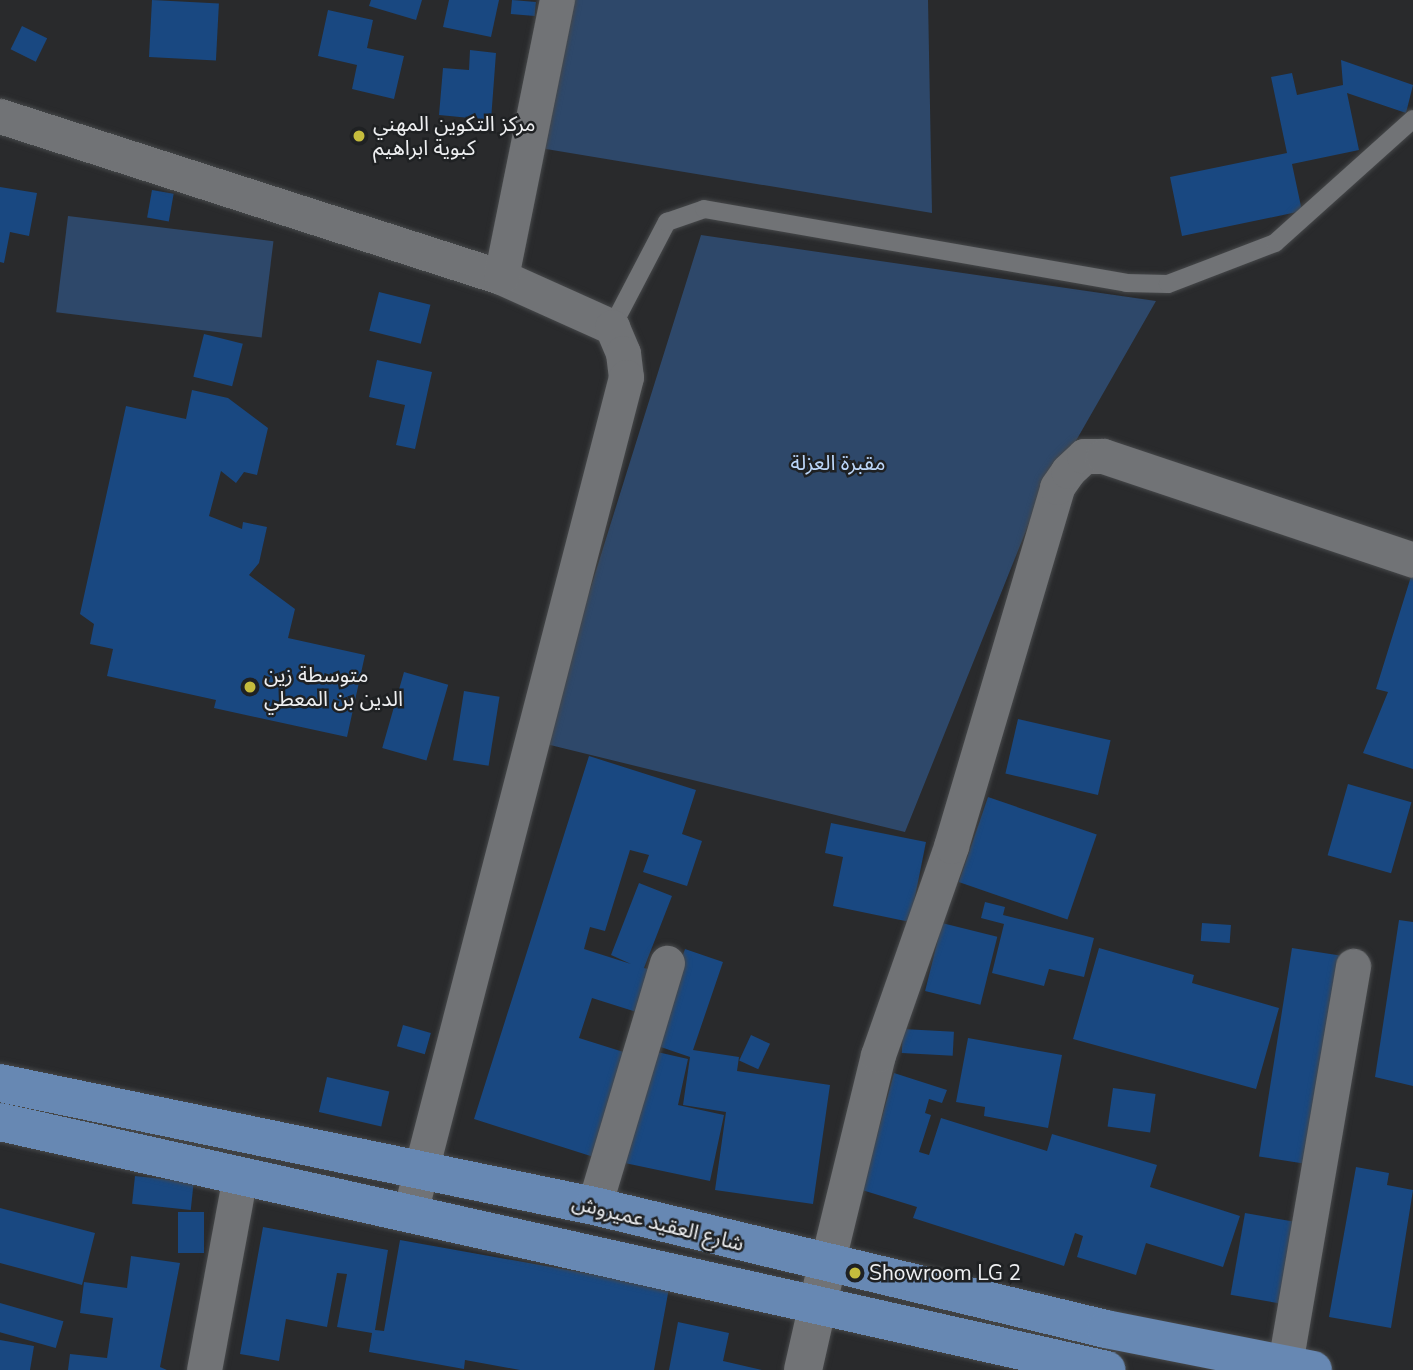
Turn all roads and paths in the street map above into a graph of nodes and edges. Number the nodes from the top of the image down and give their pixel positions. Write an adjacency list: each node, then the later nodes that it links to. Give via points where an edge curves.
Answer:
1 (557, 0): 4 (street)
2 (0, 116): 4 (street)
3 (1413, 119): 5 (lane, via 1275,243 1168,284 1126,283 704,209 667,222)
4 (501, 276): 5 (street)
5 (612, 327): 11 (street, via 626,377)
6 (1413, 560): 15 (street, via 1102,456 1084,456 1068,471 1055,495 951,846 878,1055)
7 (667, 963): 13 (street)
8 (1353, 966): 17 (street)
9 (0, 1083): 11 (main road, شارع العقيد عميروش)
10 (0, 1122): 12 (main road)
11 (422, 1169): 13 (main road, شارع العقيد عميروش); 14 (street)
12 (240, 1176): 14 (main road); 18 (street)
13 (594, 1206): 15 (main road, شارع العقيد عميروش)
14 (410, 1212): 16 (main road)
15 (827, 1264): 16 (street); 17 (main road, شارع العقيد عميروش)
16 (815, 1307): 19 (street); 20 (main road)
17 (1299, 1367)
18 (204, 1370)
19 (803, 1370)
20 (1107, 1370)

